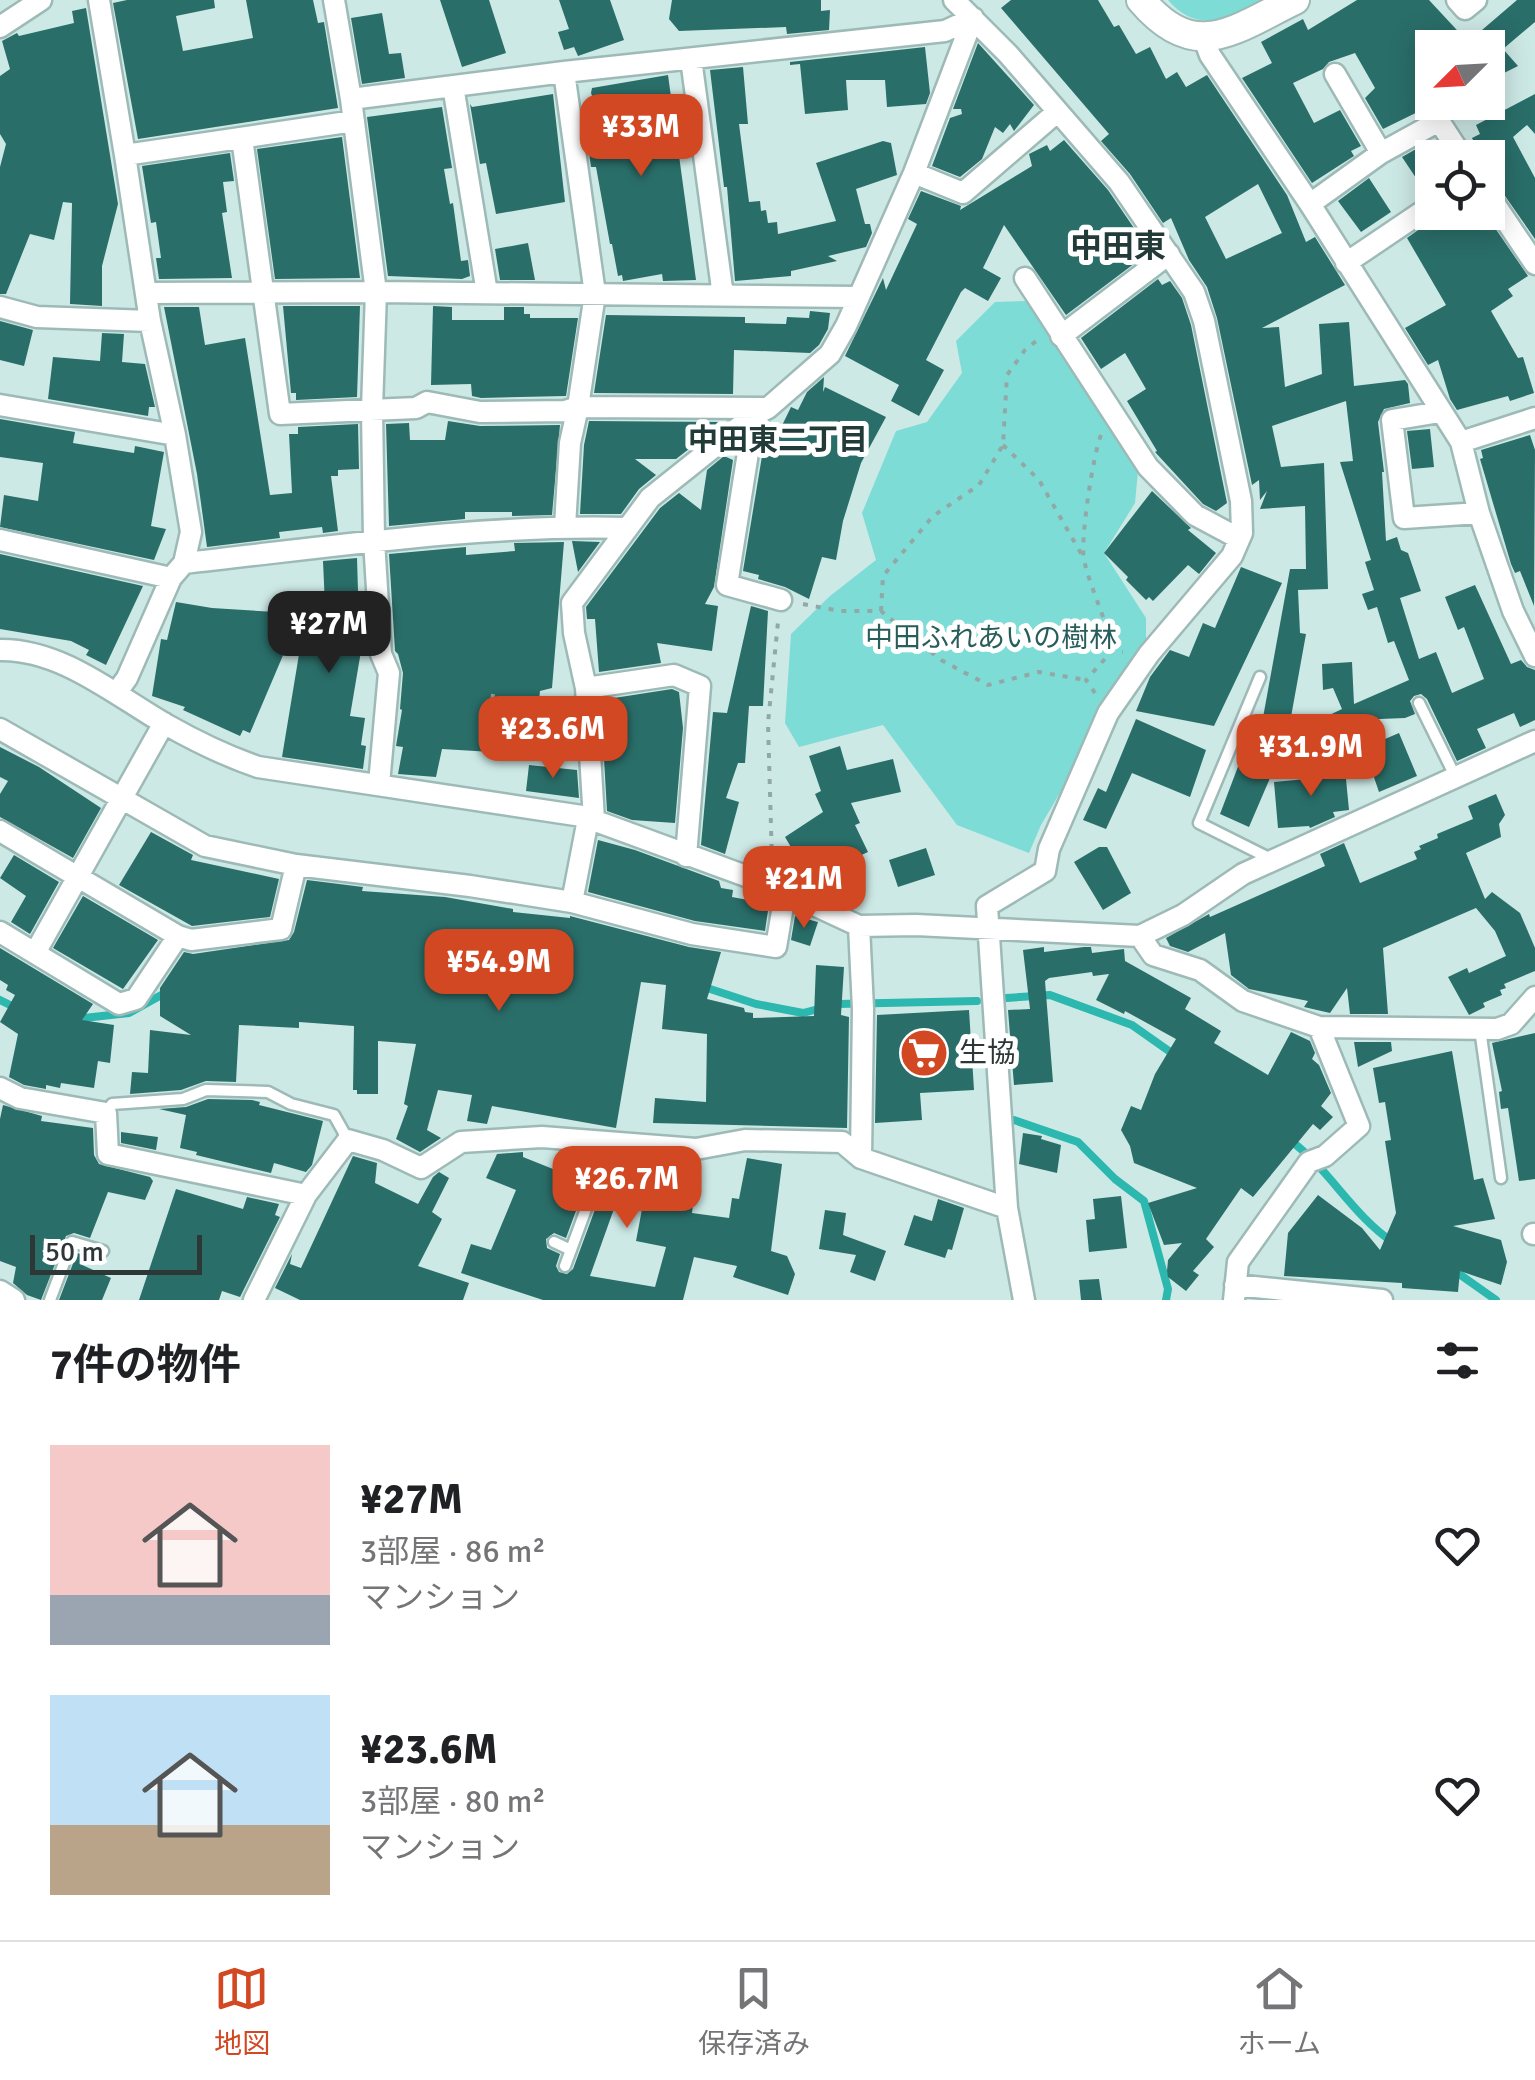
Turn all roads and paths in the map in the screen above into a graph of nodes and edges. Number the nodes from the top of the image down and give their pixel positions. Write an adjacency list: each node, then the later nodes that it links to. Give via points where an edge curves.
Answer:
1 (38, 0): 10 (street)
2 (99, 0): 22 (street)
3 (334, 0): 16 (street)
4 (954, 0): 9 (street)
5 (1142, 0): 11 (street, via 1183,35)
6 (1295, 0): 11 (street)
7 (1457, 0): 8 (street, via 1465,9)
8 (1476, 0)
9 (973, 18): 12 (street, via 945,31); 17 (street); 23 (street)
10 (0, 27)
11 (1204, 39): 24 (street)
12 (691, 60): 13 (street); 36 (street)
13 (564, 72): 15 (street); 35 (street)
14 (1335, 74): 21 (street)
15 (454, 86): 16 (street); 34 (street)
16 (352, 99): 18 (street)
17 (1057, 112): 23 (street, via 963,192); 27 (street, via 1119,182)
18 (354, 121): 19 (street); 32 (street)
19 (242, 138): 22 (street); 31 (street)
20 (1451, 140): 21 (street, via 1439,122)
21 (1381, 153): 24 (street)
22 (125, 155): 33 (street)
23 (914, 173): 37 (street)
24 (1310, 204): 28 (street)
25 (1415, 216): 28 (street)
26 (1505, 219): 29 (street)
27 (1169, 254): 40 (street); 54 (street, via 1204,322 1241,500)
28 (1346, 263): 46 (street)
29 (1535, 264)
30 (1024, 278): 40 (street)
31 (262, 292): 32 (street); 33 (street); 43 (street, via 280,414)
32 (376, 292): 34 (street); 43 (street)
33 (146, 293): 39 (street)
34 (487, 293): 35 (street)
35 (595, 294): 36 (street); 42 (street)
36 (724, 296): 37 (street)
37 (857, 297): 44 (street, via 830,354)
38 (0, 307): 39 (street, via 37,317)
39 (150, 321): 48 (street)
40 (1058, 332): 45 (street); 50 (path, via 1025,350 1006,376)
41 (0, 405): 48 (street)
42 (578, 406): 43 (street, via 480,412 426,402); 44 (street); 52 (street)
43 (372, 409): 56 (street)
44 (761, 412): 53 (street, via 650,498); 59 (street, via 727,585)
45 (1110, 412): 54 (street, via 1148,467 1196,515); 57 (path, via 1094,453)
46 (1440, 412): 49 (street); 51 (street, via 1392,420 1404,518)
47 (1535, 418): 49 (street)
48 (175, 435): 58 (street, via 191,532)
49 (1461, 442): 51 (street)
50 (1003, 445): 57 (path, via 1039,480); 60 (path, via 979,485 933,516 882,576)
51 (1479, 513): 63 (street)
52 (565, 526): 53 (street); 56 (street)
53 (628, 528): 66 (street, via 572,604)
54 (1238, 538): 88 (street, via 1232,556 1108,713 1045,871 987,906)
55 (0, 540): 58 (street)
56 (374, 540): 58 (street); 77 (street, via 381,654 389,673)
57 (1083, 557): 62 (path)
58 (177, 570): 67 (street)
59 (781, 600): 60 (path); 85 (path, via 768,723)
60 (880, 611): 65 (path, via 941,660 988,686 1039,672)
61 (0, 650): 67 (street, via 62,665)
62 (1112, 651)
63 (1535, 656)
64 (1260, 677): 82 (lane, via 1199,823)
65 (1086, 680)
66 (586, 688): 75 (street); 81 (street, via 674,674 700,686)
67 (117, 692): 70 (street)
68 (494, 694): 74 (path, via 488,736 526,741)
69 (1420, 703): 76 (lane)
70 (164, 723): 77 (street, via 258,767); 78 (street)
71 (0, 729): 78 (street)
72 (1535, 741): 76 (street)
73 (492, 747): 74 (path)
74 (524, 750): 75 (path)
75 (592, 757): 79 (street)
76 (1456, 777): 82 (street)
77 (379, 784): 79 (street)
78 (121, 800): 83 (street, via 205,846); 84 (street)
79 (591, 819): 81 (street); 86 (street)
80 (0, 831): 84 (street)
81 (686, 856): 85 (street)
82 (1272, 860): 91 (street)
83 (296, 865): 86 (street); 90 (street, via 280,929)
84 (78, 877): 90 (street); 92 (street)
85 (779, 890): 86 (street, via 776,947 692,934); 87 (street)
86 (572, 902)
87 (859, 926): 88 (street); 100 (street)
88 (989, 930): 91 (street); 103 (street)
89 (0, 932): 92 (street)
90 (178, 936): 92 (street, via 136,1000 119,1004)
91 (1140, 936): 94 (street, via 1153,955 1200,970 1244,1000)
92 (35, 953)
93 (1535, 998): 95 (street, via 1511,1024)
94 (1320, 1027): 95 (street); 109 (street, via 1358,1126 1309,1162 1238,1262)
95 (1480, 1029): 101 (lane)
96 (0, 1088): 97 (street, via 20,1098)
97 (106, 1113): 98 (lane, via 112,1104 206,1090 268,1092 334,1116); 102 (street, via 108,1154)
98 (348, 1140): 99 (street, via 421,1168 462,1142); 102 (street)
99 (611, 1141): 100 (street, via 696,1148 745,1140 842,1142); 105 (lane)
100 (861, 1158): 103 (street)
101 (1501, 1178)
102 (306, 1195): 112 (street)
103 (1007, 1208): 113 (street)
104 (554, 1242): 105 (lane)
105 (571, 1250): 107 (lane)
106 (103, 1252): 111 (lane, via 72,1242)
107 (565, 1266)
108 (0, 1291): 110 (street)
109 (1235, 1292): 114 (street)
110 (14, 1300)
111 (50, 1300)
112 (254, 1300)
113 (1024, 1300)
114 (1382, 1300)

